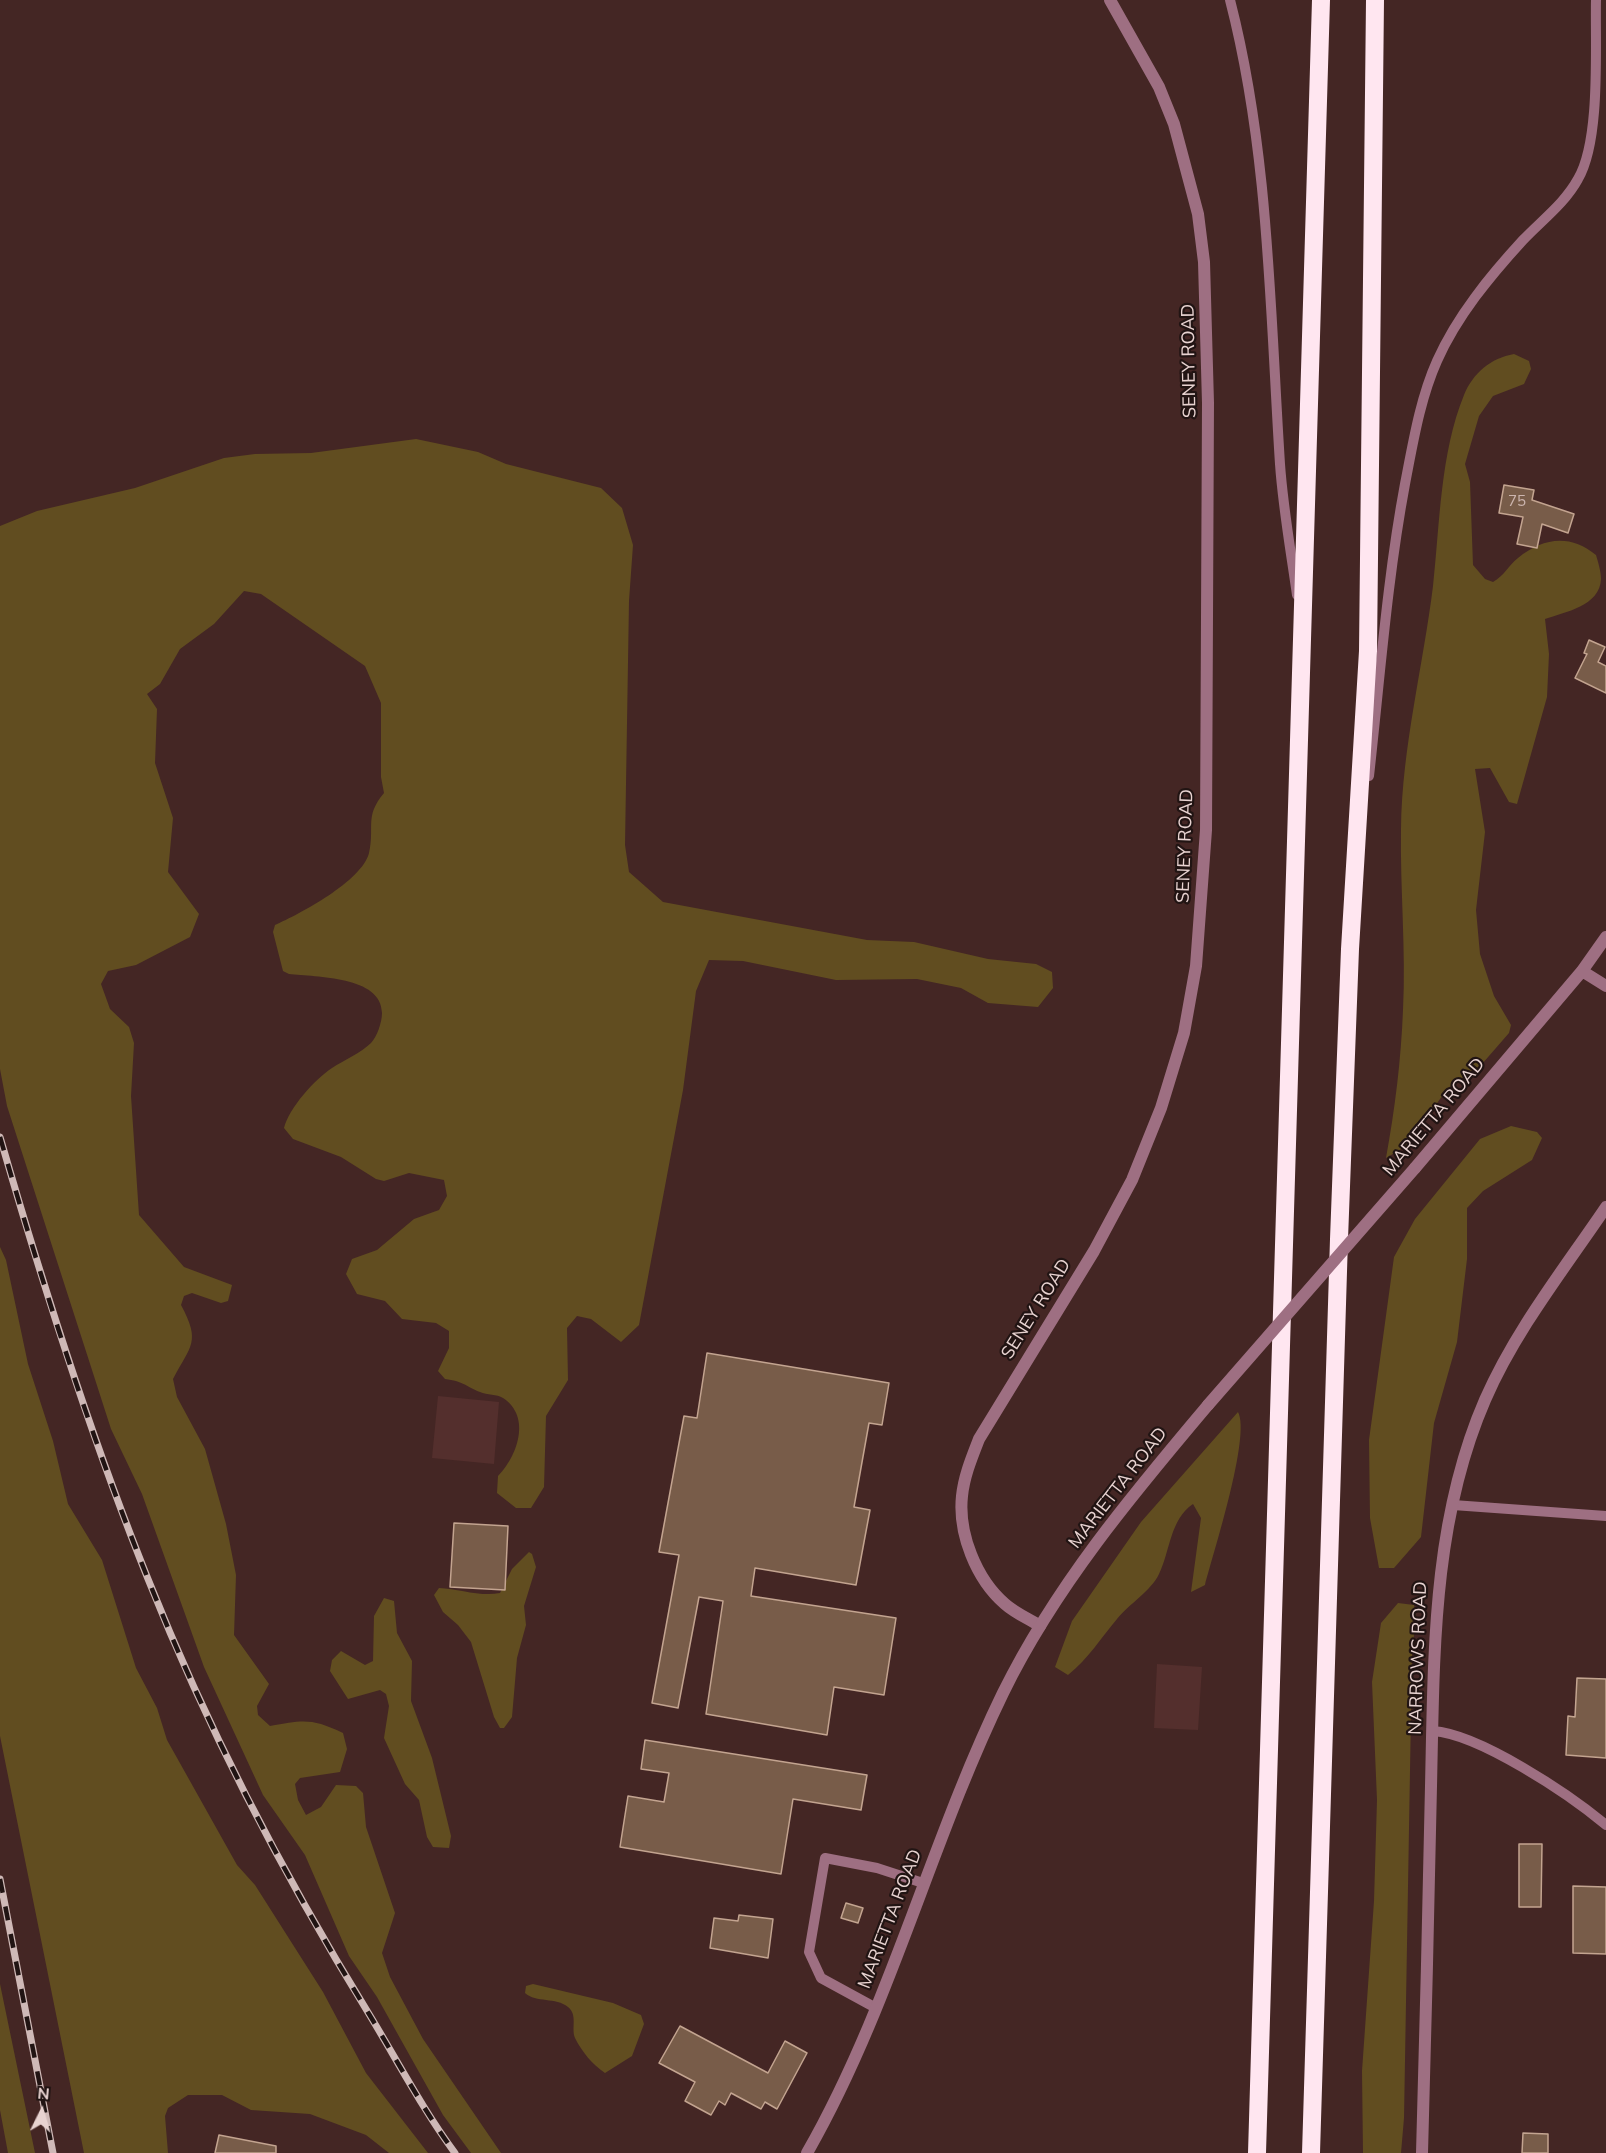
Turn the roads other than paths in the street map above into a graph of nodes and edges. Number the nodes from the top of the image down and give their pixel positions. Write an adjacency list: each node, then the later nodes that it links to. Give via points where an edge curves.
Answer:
1 (1110, 0): 14 (street, SENEY ROAD, via 1154,78 1174,124 1198,214 1204,262 1208,382 1206,830 1196,966 1184,1033 1161,1108 1132,1180 1094,1251 978,1439 967,1469 962,1497 969,1551 985,1580 1005,1604)
2 (1230, 0): 6 (lane, via 1245,64 1257,149 1267,238 1280,467)
3 (1321, 0): 6 (highway)
4 (1375, 0): 8 (highway, via 1368,651)
5 (1596, 0): 8 (lane, via 1594,98 1588,150 1579,178 1491,276 1461,316 1437,361 1421,409 1395,538)
6 (1302, 634): 20 (highway)
7 (1606, 937): 9 (street, MARIETTA ROAD)
8 (1350, 949): 21 (highway)
9 (1582, 971): 10 (street); 14 (street, MARIETTA ROAD, bridge, via 1139,1486)
10 (1606, 986)
11 (1606, 1207): 12 (street, NARROWS ROAD, via 1508,1356 1485,1400)
12 (1453, 1504): 13 (lane); 15 (street, NARROWS ROAD, via 1438,1585)
13 (1606, 1516)
14 (1040, 1626): 17 (street, MARIETTA ROAD, via 986,1730)
15 (1433, 1731): 16 (lane, via 1455,1734 1485,1747 1547,1783); 22 (street, NARROWS ROAD)
16 (1606, 1825)
17 (923, 1883): 18 (street, MARIETTA ROAD); 18 (lane, via 877,1868 825,1858 809,1952 821,1978)
18 (876, 2008): 19 (street, MARIETTA ROAD, via 834,2105)
19 (807, 2153)
20 (1257, 2153)
21 (1311, 2153)
22 (1422, 2153)

